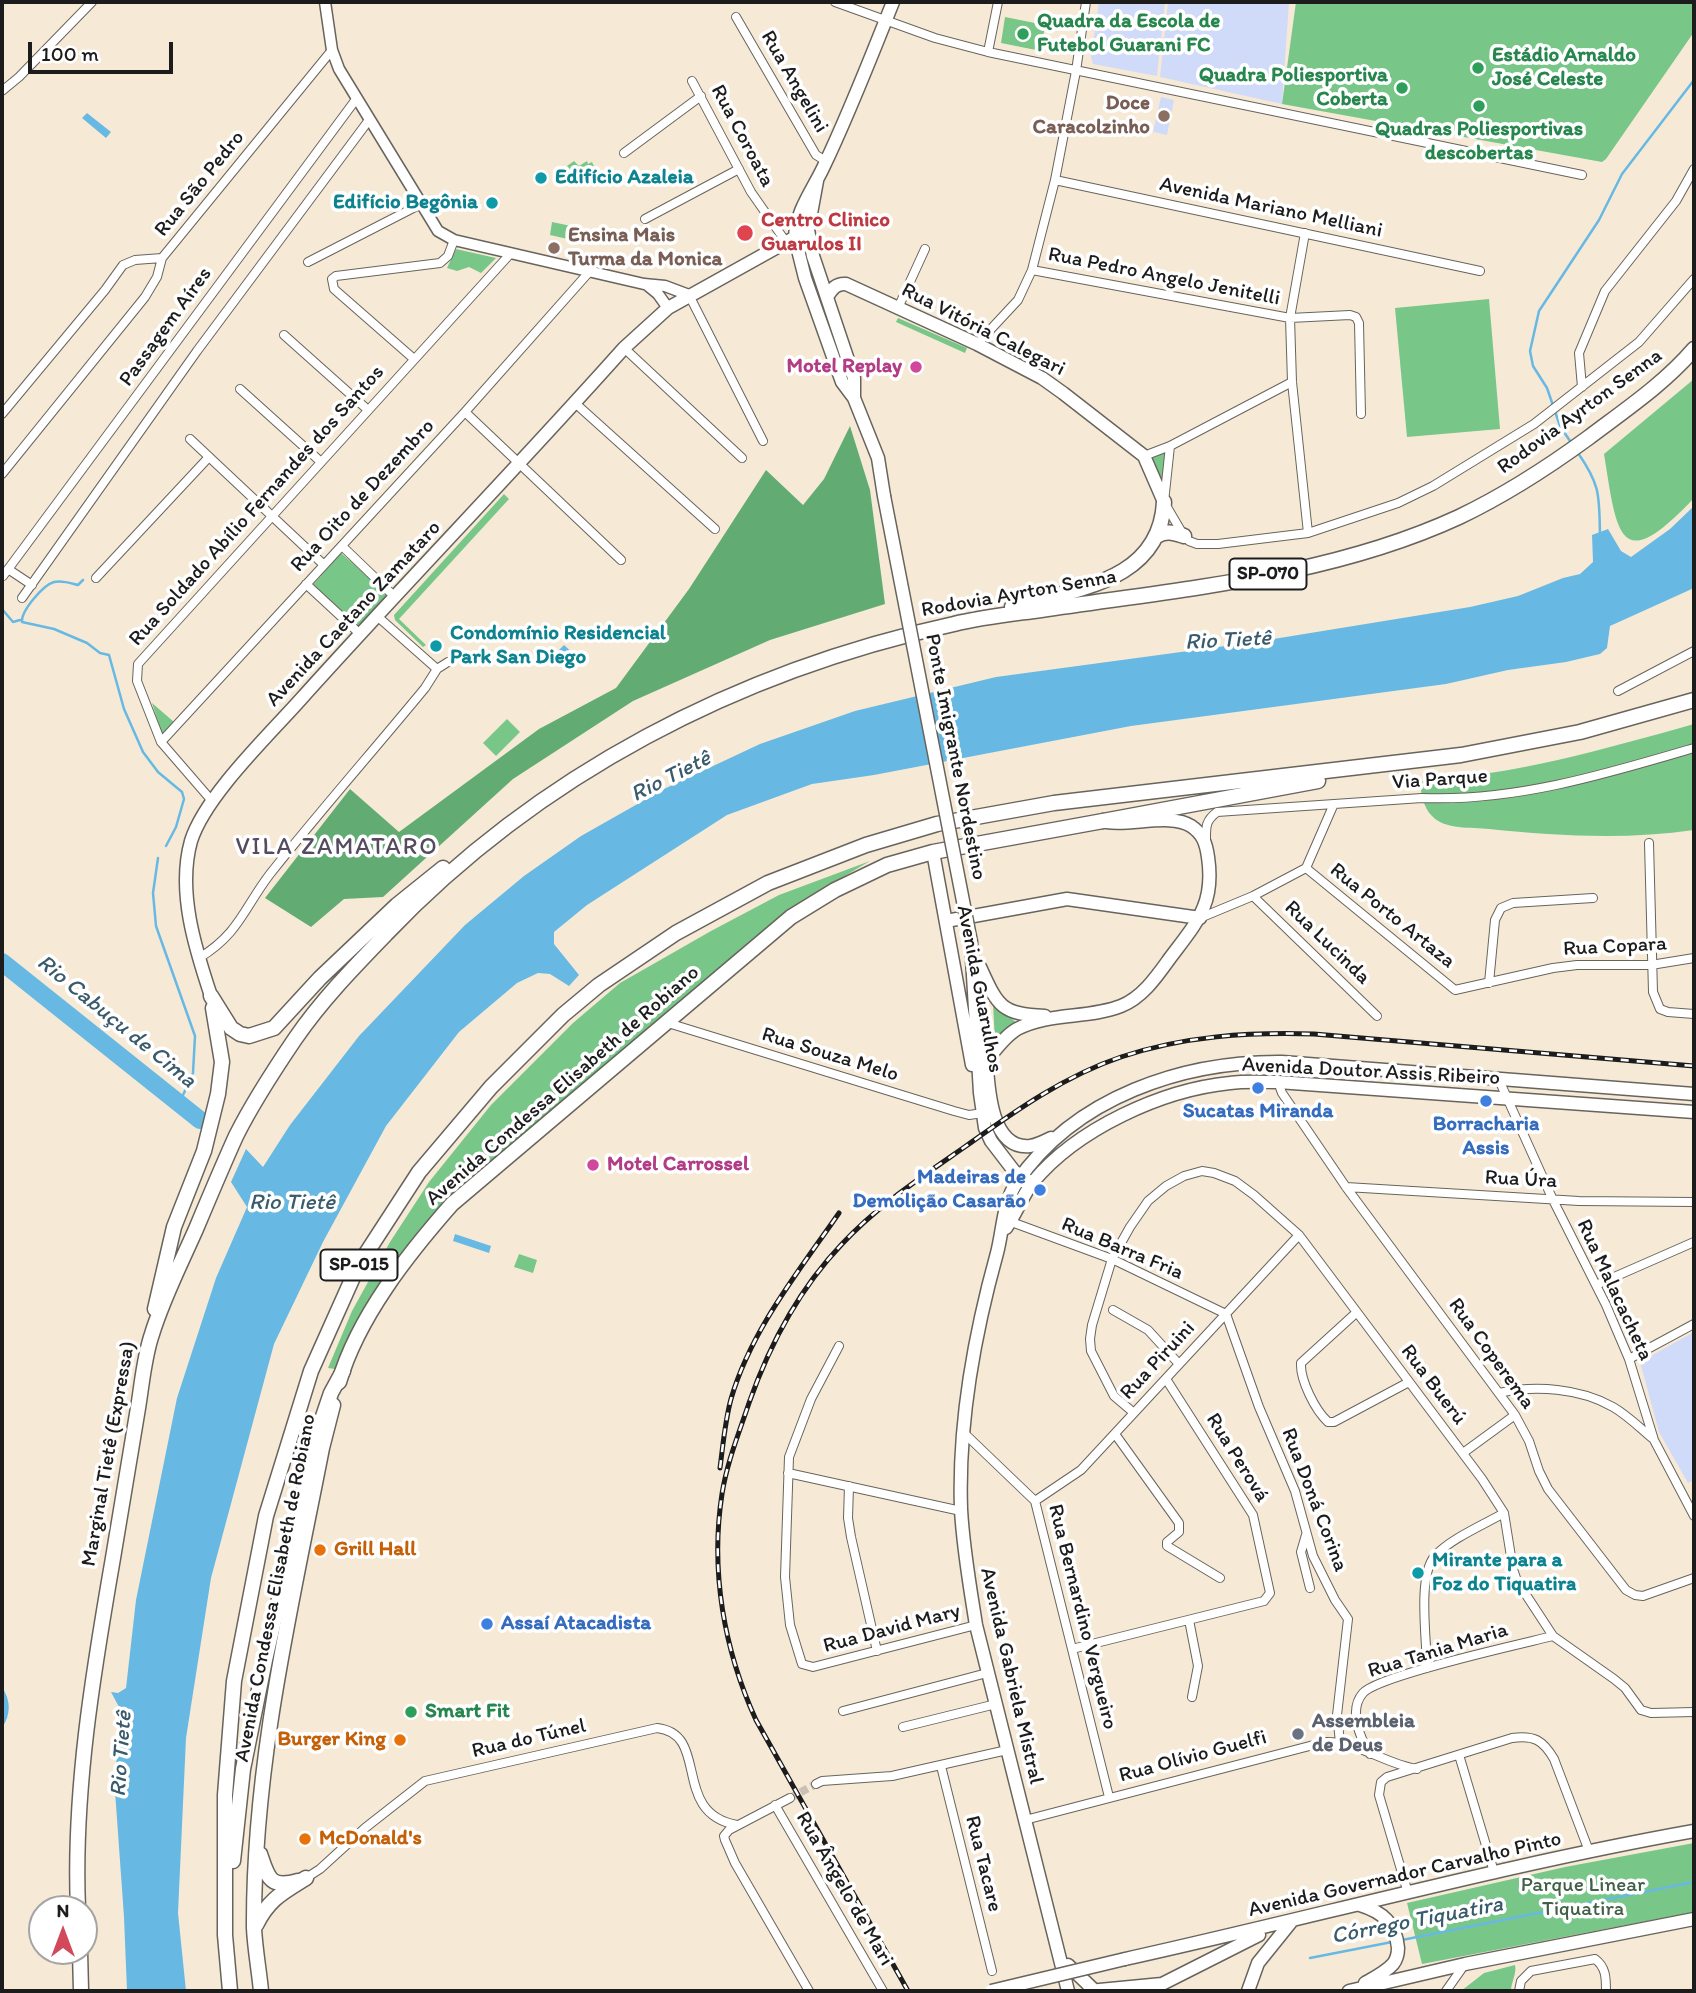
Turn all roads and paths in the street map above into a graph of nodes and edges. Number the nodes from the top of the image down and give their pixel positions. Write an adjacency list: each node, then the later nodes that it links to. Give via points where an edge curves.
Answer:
1 (92, 2): 13 (street)
2 (325, 2): 9 (street)
3 (835, 2): 8 (street)
4 (893, 2): 8 (main road)
5 (998, 2): 10 (street)
6 (1086, 2): 11 (street)
7 (736, 17): 18 (street, Rua Angelini, via 816,155)
8 (885, 21): 10 (street); 18 (main road)
9 (332, 50): 15 (street); 32 (street, Rua São Pedro)
10 (988, 52): 11 (street)
11 (1076, 71): 21 (street); 22 (street)
12 (692, 81): 14 (street, Rua Coroata)
13 (2, 91)
14 (701, 96): 17 (street); 19 (street, Rua Coroata)
15 (356, 98): 16 (street); 76 (street, Passagem Aíres)
16 (369, 120): 24 (street); 79 (street, via 197,351)
17 (624, 153)
18 (826, 161): 23 (main road)
19 (739, 169): 25 (street); 29 (street, Rua Coroata, via 764,213)
20 (1694, 169): 50 (street, via 1676,201 1605,291 1579,353)
21 (1582, 174)
22 (1055, 180): 27 (street, Avenida Mariano Melliani); 34 (street)
23 (817, 181): 26 (main road); 29 (main road)
24 (421, 204): 28 (street, via 438,231); 33 (street)
25 (645, 219)
26 (808, 230): 29 (main road, Avenida Caetano Zamataro); 40 (main road)
27 (1305, 233): 36 (street, Avenida Mariano Melliani); 43 (street)
28 (454, 240): 31 (street); 48 (street, via 440,263 332,279 334,289)
29 (790, 240): 39 (main road, Avenida Caetano Zamataro); 52 (main road, via 842,382)
30 (925, 249): 42 (street)
31 (510, 253): 35 (street); 48 (street, Rua Soldado Abílio Fernandes dos Santos)
32 (162, 258): 56 (street, Rua São Pedro, via 123,265); 66 (street, via 158,277 145,297)
33 (308, 262)
34 (1032, 270): 43 (street, Rua Pedro Angelo Jenitelli); 45 (street, via 1018,300)
35 (590, 271): 38 (street); 55 (street, Rua Oito de Dezembro)
36 (1479, 271)
37 (1694, 279): 50 (street, via 1639,342)
38 (644, 284): 39 (street); 41 (street)
39 (689, 295): 41 (main road, Avenida Caetano Zamataro); 59 (street)
40 (828, 297): 42 (main road, Rua Vitória Calegari, via 831,289 846,284); 52 (main road, via 854,378)
41 (668, 308): 46 (main road, Avenida Caetano Zamataro)
42 (898, 308): 45 (main road, Rua Vitória Calegari)
43 (1290, 318): 49 (street); 57 (street, Rua Pedro Angelo Jenitelli, via 1356,317)
44 (284, 335): 54 (street)
45 (976, 344): 61 (main road, Rua Vitória Calegari, via 1042,378)
46 (624, 348): 53 (main road, Avenida Caetano Zamataro); 63 (street)
47 (1694, 349): 83 (highway, Rodovia Ayrton Senna / SP-070, via 1642,398 1558,459 1505,493 1418,534 1264,575)
48 (414, 359): 54 (street, Rua Soldado Abílio Fernandes dos Santos)
49 (1292, 382): 60 (street); 70 (street)
50 (1582, 387): 70 (street, via 1534,424 1433,486 1398,503)
51 (240, 389): 64 (street)
52 (854, 398): 105 (main road, Ponte Imigrante Nordestino, bridge, via 878,458)
53 (575, 403): 65 (main road, Avenida Caetano Zamataro); 69 (street)
54 (368, 410): 64 (street, Rua Soldado Abílio Fernandes dos Santos)
55 (465, 412): 65 (street); 73 (street, Rua Oito de Dezembro)
56 (2, 414)
57 (1361, 414)
58 (190, 439): 62 (street)
59 (763, 441)
60 (1170, 446): 61 (street); 67 (street)
61 (1144, 456): 67 (main road, Rua Vitória Calegari)
62 (209, 457): 68 (street); 77 (street)
63 (742, 458)
64 (321, 462): 68 (street, Rua Soldado Abílio Fernandes dos Santos)
65 (519, 463): 74 (street); 80 (main road, Avenida Caetano Zamataro)
66 (2, 474)
67 (1164, 502): 71 (highway); 72 (street)
68 (272, 516): 75 (street); 90 (street, Rua Soldado Abílio Fernandes dos Santos, via 138,664 137,681)
69 (715, 529)
70 (1308, 533): 72 (street, via 1207,545)
71 (1157, 536): 72 (highway, via 1170,532); 83 (highway, via 1136,560 1100,584)
72 (1184, 536)
73 (342, 546): 75 (street, Rua Oito de Dezembro); 80 (street)
74 (621, 560)
75 (323, 564): 78 (street, Rua Oito de Dezembro)
76 (6, 573): 79 (street)
77 (96, 578)
78 (306, 584): 84 (street); 90 (street, Rua Oito de Dezembro)
79 (32, 586): 81 (street)
80 (395, 597): 82 (main road, Avenida Caetano Zamataro)
81 (22, 598)
82 (377, 616): 84 (main road, Avenida Caetano Zamataro); 87 (street)
83 (957, 623): 98 (highway, Rodovia Ayrton Senna / SP-070, via 797,669 709,705 620,749 541,799)
84 (360, 634): 93 (main road, Avenida Caetano Zamataro)
85 (1694, 651): 88 (street)
86 (448, 662): 87 (street)
87 (437, 669): 106 (street, via 268,876 228,937)
88 (1618, 691)
89 (1694, 700): 92 (highway, via 1580,732 1461,755)
90 (161, 742): 93 (street, Rua Soldado Abílio Fernandes dos Santos)
91 (1694, 748): 94 (street, Via Parque, via 1519,792)
92 (1348, 769): 95 (highway, Avenida Condessa Elisabeth de Robiano, via 1326,780); 205 (highway, SP-015, via 1055,803 937,824 866,845 768,883 676,933 563,1014 491,1087 419,1172 358,1266 311,1371 266,1516 233,1681 225,1795)
93 (212, 801): 106 (main road, Avenida Caetano Zamataro, via 192,839 187,863 187,900)
94 (1333, 806): 96 (street, Via Parque, via 1217,812 1205,825); 100 (street)
95 (1103, 821): 96 (main road, via 1121,825 1177,821 1188,824); 99 (highway, Avenida Condessa Elisabeth de Robiano)
96 (1206, 842): 103 (main road, via 1212,879)
97 (1649, 843): 108 (street)
98 (483, 845): 112 (highway, via 465,850 397,905 274,1028 249,1036 240,1034 231,1028); 117 (highway, Rodovia Ayrton Senna / SP-070, via 410,909 342,980)
99 (933, 852): 104 (main road, Avenida Guarulhos); 116 (highway, Avenida Condessa Elisabeth de Robiano, via 887,865 791,917)
100 (1306, 869): 101 (street); 111 (street, Rua Porto Artaza)
101 (1253, 896): 103 (street); 114 (street, Rua Lucinda)
102 (1593, 898): 110 (street, via 1513,903 1501,908 1495,920)
103 (1200, 918): 104 (main road, via 1067,899); 115 (main road, via 1136,998 1121,1006)
104 (946, 922): 124 (main road, Avenida Guarulhos)
105 (971, 942): 109 (main road, Avenida Guarulhos); 124 (main road, Avenida Guarulhos)
106 (199, 958): 112 (main road, Avenida Caetano Zamataro)
107 (1694, 958): 108 (street, Rua Copara)
108 (1651, 965): 110 (street, Rua Copara, via 1577,965); 113 (street, via 1660,1009)
109 (980, 967): 115 (main road, via 1007,1011); 118 (main road, Avenida Guarulhos)
110 (1489, 983): 111 (street, Rua Copara)
111 (1455, 990)
112 (211, 996): 145 (highway, via 222,1062 218,1094 204,1152 174,1227)
113 (1694, 1014)
114 (1377, 1016)
115 (1059, 1017): 118 (main road, via 1016,1030)
116 (668, 1023): 128 (street, Rua Souza Melo, via 954,1111); 149 (highway, Avenida Condessa Elisabeth de Robiano, via 452,1204 394,1277)
117 (295, 1039): 145 (highway, Marginal Tietê (Expressa), via 238,1132)
118 (987, 1059): 129 (main road, Avenida Guarulhos, via 992,1113 1006,1136 1031,1146)
119 (1282, 1062): 120 (main road, Avenida Doutor Assis Ribeiro); 121 (main road, Avenida Doutor Assis Ribeiro); 122 (main road)
120 (1228, 1064): 123 (main road); 129 (main road, Avenida Doutor Assis Ribeiro, via 1140,1087 1105,1103)
121 (1499, 1080): 125 (main road, Avenida Doutor Assis Ribeiro); 126 (street, Rua Malacacheta)
122 (1278, 1082): 123 (main road, Avenida Doutor Assis Ribeiro); 126 (main road, Avenida Doutor Assis Ribeiro); 132 (street, Rua Coperema)
123 (1229, 1083): 131 (main road, Avenida Doutor Assis Ribeiro, via 1118,1116)
124 (980, 1093): 128 (main road, Avenida Guarulhos)
125 (1694, 1094)
126 (1507, 1099): 127 (main road, Avenida Doutor Assis Ribeiro); 134 (street, Rua Malacacheta)
127 (1694, 1112)
128 (983, 1113): 130 (main road, Avenida Guarulhos, via 985,1128)
129 (1058, 1135): 131 (main road, via 1035,1157)
130 (1001, 1153): 131 (main road, Avenida Guarulhos); 133 (main road)
131 (1027, 1180): 133 (main road, Avenida Gabriela Mistral, via 1016,1184); 136 (main road, Avenida Gabriela Mistral)
132 (1346, 1187): 134 (street, Rua Úra); 152 (street, Rua Coperema)
133 (1009, 1200): 136 (main road, Avenida Gabriela Mistral)
134 (1553, 1200): 135 (street, Rua Úra); 140 (street, Rua Malacacheta)
135 (1694, 1202)
136 (1007, 1221): 139 (street, Rua Barra Fria); 155 (main road, Avenida Gabriela Mistral, via 978,1329)
137 (1299, 1235): 139 (street, Rua Buerú, via 1235,1181 1202,1171 1166,1186 1148,1201); 142 (street, Rua Buerú); 143 (street, Rua Piruini)
138 (1694, 1242): 140 (street)
139 (1112, 1259): 143 (street, Rua Barra Fria); 153 (street, Rua Buerú, via 1091,1350 1114,1395)
140 (1596, 1285): 147 (street, Rua Malacacheta)
141 (1112, 1310): 148 (street, via 1147,1329)
142 (1357, 1312): 151 (street, Rua Buerú); 151 (street, via 1301,1363 1305,1383 1322,1417 1334,1422)
143 (1226, 1314): 148 (street, Rua Piruini); 165 (street, Rua Doná Corina, via 1295,1491)
144 (1694, 1324): 147 (street)
145 (150, 1337): 199 (highway, Marginal Tietê (Expressa), via 96,1656 84,1766)
146 (839, 1346): 159 (street, via 811,1399 792,1447)
147 (1629, 1359): 157 (street, Rua Malacacheta)
148 (1180, 1364): 150 (street, Rua Piruini)
149 (343, 1371): 194 (highway, Avenida Condessa Elisabeth de Robiano, via 322,1443 267,1736); 205 (highway, via 317,1434 254,1707)
150 (1166, 1379): 153 (street, Rua Piruini); 169 (street, Rua Perová, via 1253,1515 1270,1588 1264,1601)
151 (1409, 1382): 158 (street, Rua Buerú)
152 (1499, 1393): 154 (street, Rua Coperema); 157 (street, via 1541,1390 1594,1399 1630,1419)
153 (1134, 1413): 156 (street, Rua Piruini)
154 (1514, 1415): 158 (street); 167 (street, Rua Coperema, via 1549,1489 1626,1590 1643,1595)
155 (963, 1432): 161 (street, Rua Bernardino Vergueiro); 162 (main road, Avenida Gabriela Mistral)
156 (1115, 1434): 161 (street, Rua Piruini, via 1081,1471); 166 (street, via 1179,1523 1179,1532 1167,1546)
157 (1654, 1440): 164 (street, Rua Malacacheta)
158 (1463, 1453): 163 (street, Rua Buerú)
159 (788, 1473): 160 (street); 173 (street, Rua David Mary, via 787,1600 792,1637 802,1664 813,1667)
160 (849, 1486): 162 (street); 173 (street, via 851,1537)
161 (1035, 1501): 172 (street, Rua Bernardino Vergueiro)
162 (961, 1511): 170 (main road, Avenida Gabriela Mistral)
163 (1504, 1513): 171 (street, Rua Buerú, via 1517,1581); 174 (street, via 1444,1548 1428,1567)
164 (1694, 1516)
165 (1306, 1535): 168 (street, via 1301,1552); 181 (street, Rua Doná Corina, via 1348,1619 1338,1695)
166 (1220, 1578)
167 (1694, 1578)
168 (1310, 1588)
169 (1189, 1620): 172 (street); 176 (street, via 1198,1666)
170 (976, 1625): 173 (street, Rua David Mary); 175 (main road, Avenida Gabriela Mistral)
171 (1553, 1636): 174 (street, Rua Tania Maria); 179 (street, Rua Buerú, via 1614,1679 1641,1710)
172 (1072, 1649): 188 (street, Rua Bernardino Vergueiro)
173 (877, 1651)
174 (1427, 1668): 183 (street, Rua Tania Maria, via 1371,1686 1360,1696 1357,1724)
175 (987, 1673): 177 (main road, Avenida Gabriela Mistral); 178 (street)
176 (1192, 1697)
177 (996, 1704): 180 (street); 182 (main road, Avenida Gabriela Mistral)
178 (843, 1711)
179 (1694, 1712)
180 (903, 1727)
181 (1340, 1742): 183 (street, Rua Olívio Guelfi); 188 (street, Rua Olívio Guelfi, via 1308,1745)
182 (1007, 1750): 185 (street); 191 (main road, Avenida Gabriela Mistral)
183 (1370, 1754): 186 (street)
184 (1459, 1755): 186 (street); 195 (street, via 1512,1738 1538,1738 1554,1759); 196 (street)
185 (941, 1766): 187 (street); 209 (street, Rua Tacare)
186 (1417, 1769): 198 (street, via 1387,1777 1379,1788)
187 (816, 1784)
188 (1110, 1797): 191 (street, Rua Olívio Guelfi)
189 (790, 1798): 190 (street)
190 (775, 1805): 192 (street); 215 (street, Rua Ângelo de Mari)
191 (1024, 1820): 206 (main road, Avenida Gabriela Mistral)
192 (737, 1825): 197 (street, Rua do Túnel, via 712,1816 698,1794 678,1735 657,1728 425,1781); 214 (street, via 726,1832 725,1840)
193 (1694, 1831): 195 (main road, Avenida Governador Carvalho Pinto)
194 (257, 1845): 197 (highway, via 271,1880 286,1884); 204 (highway, Avenida Condessa Elisabeth de Robiano)
195 (1589, 1851): 196 (main road, Avenida Governador Carvalho Pinto)
196 (1494, 1872): 198 (main road, Avenida Governador Carvalho Pinto)
197 (306, 1878): 204 (highway, via 272,1900)
198 (1408, 1893): 200 (main road, Avenida Governador Carvalho Pinto)
199 (78, 1895)
200 (1360, 1905): 202 (main road, Avenida Governador Carvalho Pinto); 210 (main road, via 1390,1922 1398,1954 1394,1963)
201 (1694, 1919): 207 (main road)
202 (1291, 1922): 203 (main road, Avenida Governador Carvalho Pinto); 219 (main road, via 1258,1963)
203 (1275, 1926): 216 (main road, Avenida Governador Carvalho Pinto, bridge); 218 (main road, via 1161,1984)
204 (254, 1930): 213 (highway, Avenida Condessa Elisabeth de Robiano)
205 (225, 1935): 212 (highway, SP-015)
206 (1060, 1958): 217 (main road, Avenida Gabriela Mistral); 218 (main road)
207 (1465, 1964): 210 (main road); 220 (street)
208 (80, 1965): 211 (highway)
209 (992, 1971)
210 (1353, 1990)
211 (81, 1991)
212 (229, 1991)
213 (261, 1991)
214 (809, 1991)
215 (883, 1991)
216 (990, 1991)
217 (1068, 1991)
218 (1093, 1991)
219 (1248, 1991)
220 (1447, 1991)
221 (1519, 1991): 222 (street, via 1531,1971 1595,1959 1605,1972)
222 (1606, 1991)

